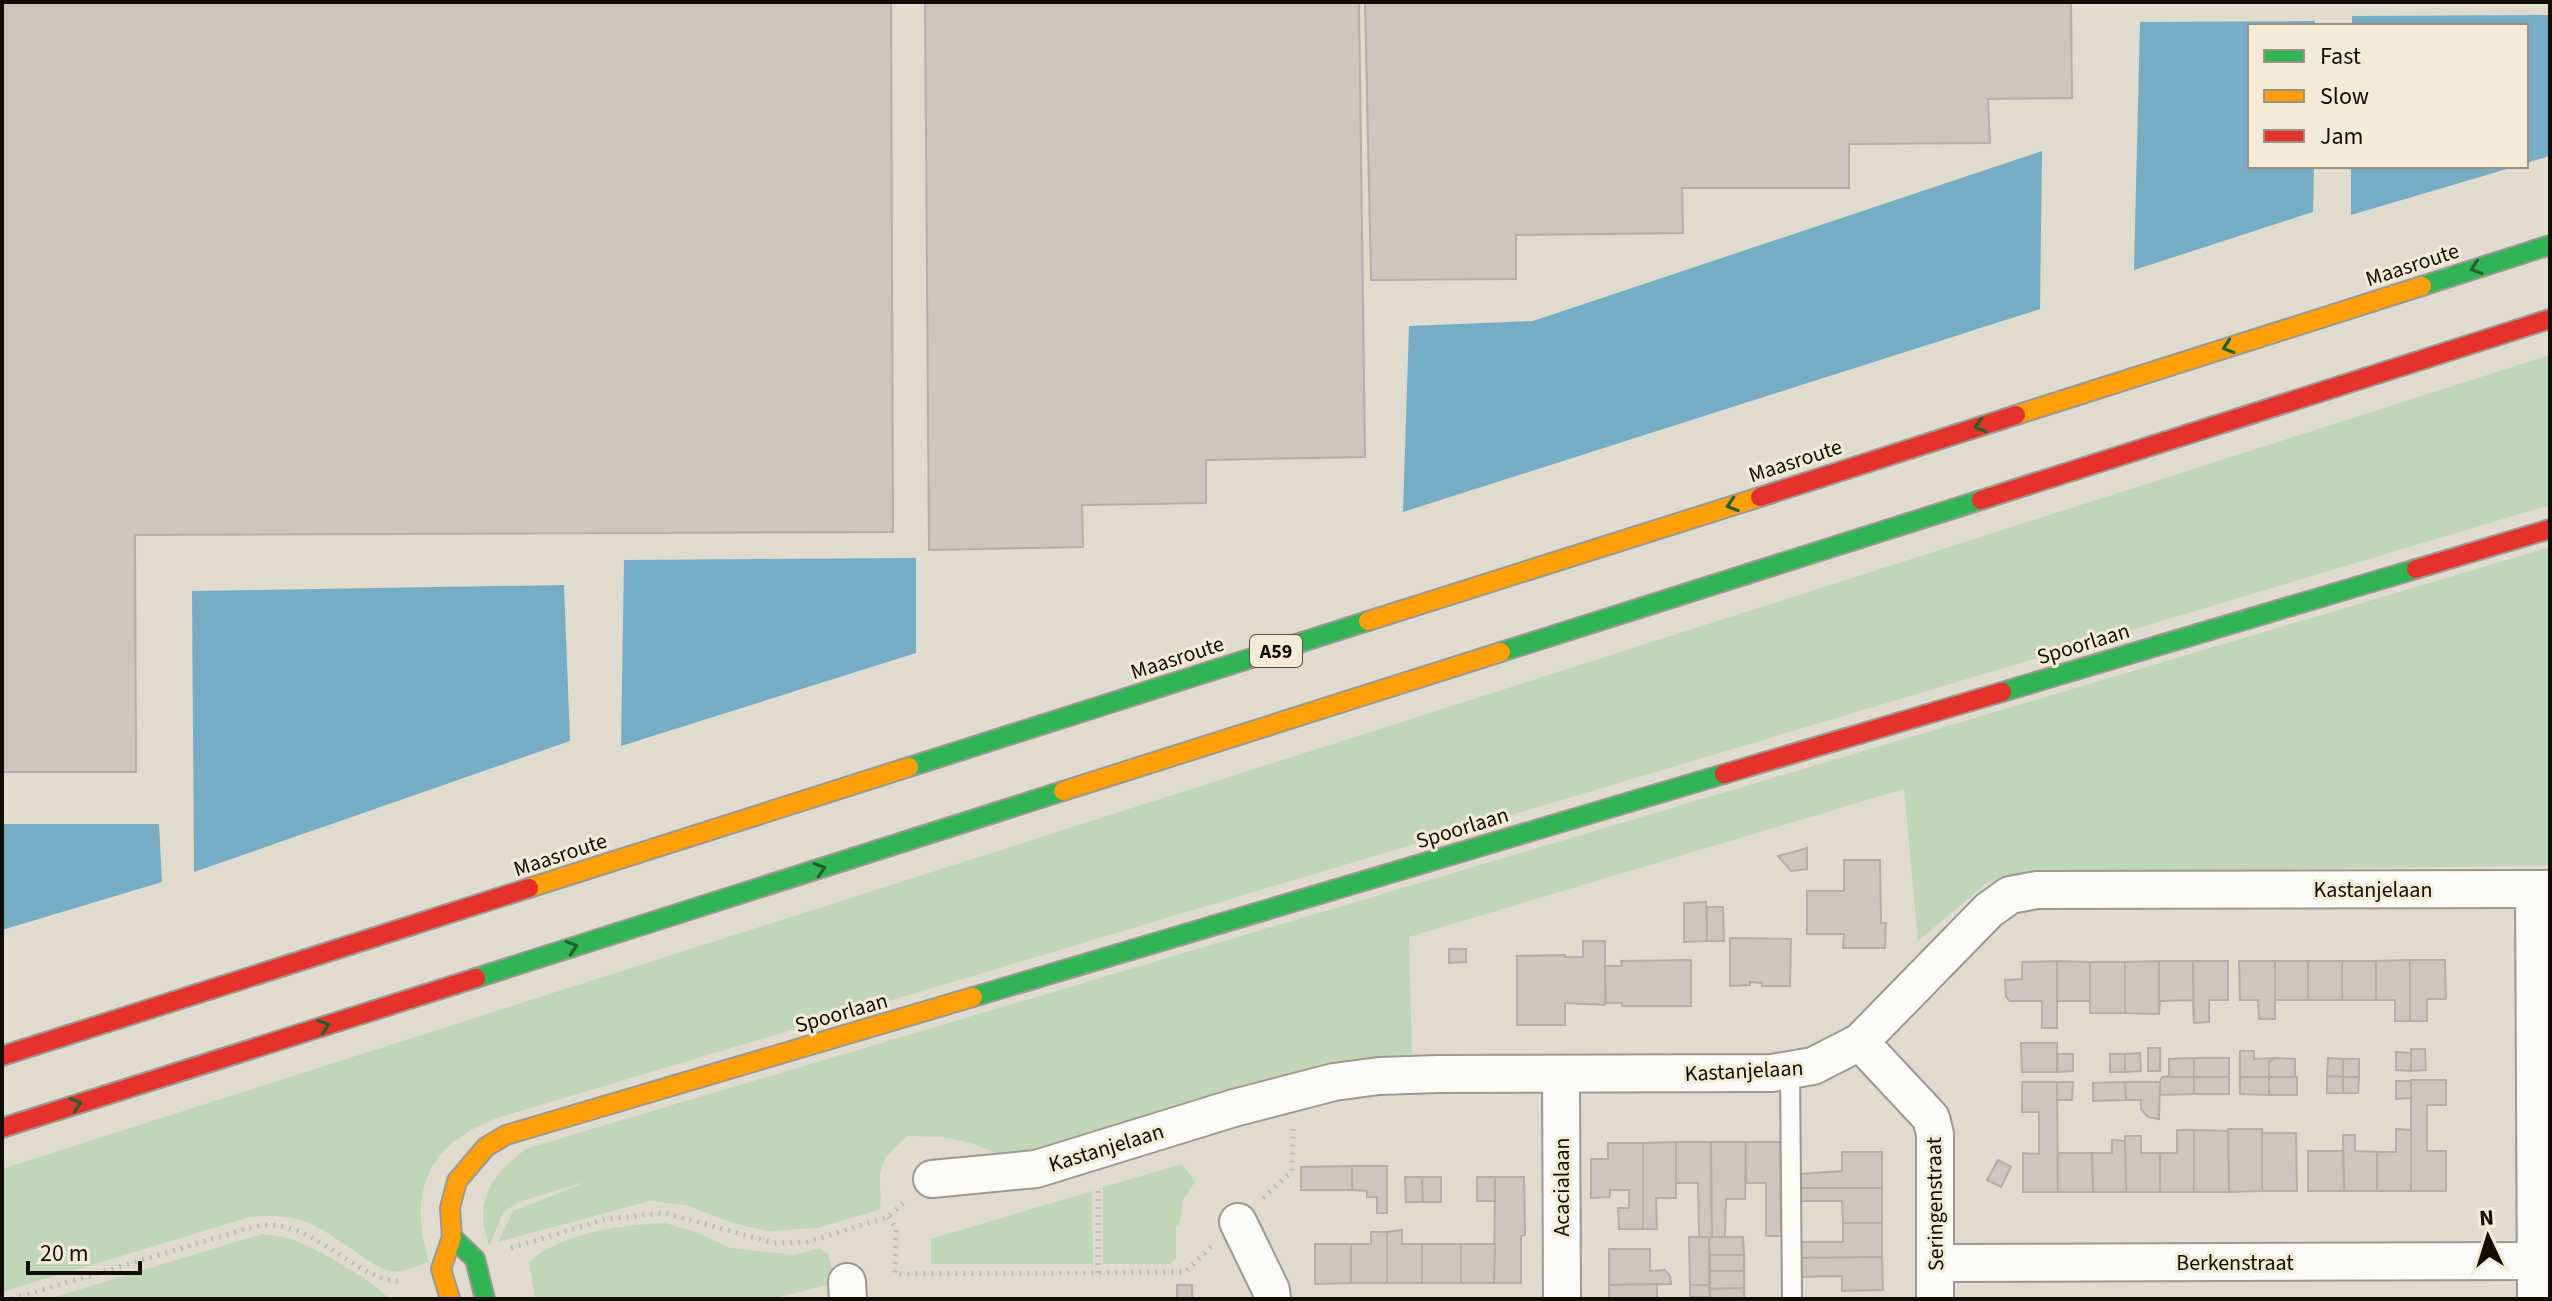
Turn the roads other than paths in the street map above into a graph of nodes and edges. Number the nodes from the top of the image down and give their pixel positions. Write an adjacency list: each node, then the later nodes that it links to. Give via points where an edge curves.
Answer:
1 (2550, 245): 6 (main road, Maasroute / A59, one-way to 6)
2 (2550, 319): 9 (main road, one-way to 2)
3 (2550, 529): 12 (main road, Spoorlaan, via 506,1135 486,1147 457,1181 450,1208)
4 (2542, 889): 5 (street, Kastanjelaan, via 2037,890 2010,895); 13 (street)
5 (1860, 1042): 7 (street, Kastanjelaan, via 1829,1060); 14 (street, Seringenstraat, via 1931,1118)
6 (2, 1056)
7 (1790, 1071): 8 (street, Kastanjelaan); 19 (lane)
8 (1561, 1075): 10 (street, Kastanjelaan, via 1423,1075 1334,1082 1036,1169); 18 (street, Acacialaan)
9 (2, 1128)
10 (932, 1179)
11 (1238, 1222): 17 (street)
12 (452, 1237): 15 (main road, Spoorlaan, via 441,1269); 16 (main road, via 475,1259)
13 (2536, 1261): 14 (street, Berkenstraat); 21 (street)
14 (1935, 1263): 20 (street, Seringenstraat)
15 (450, 1299)
16 (485, 1299)
17 (1272, 1299)
18 (1562, 1299)
19 (1792, 1299)
20 (1935, 1299)
21 (2536, 1299)

